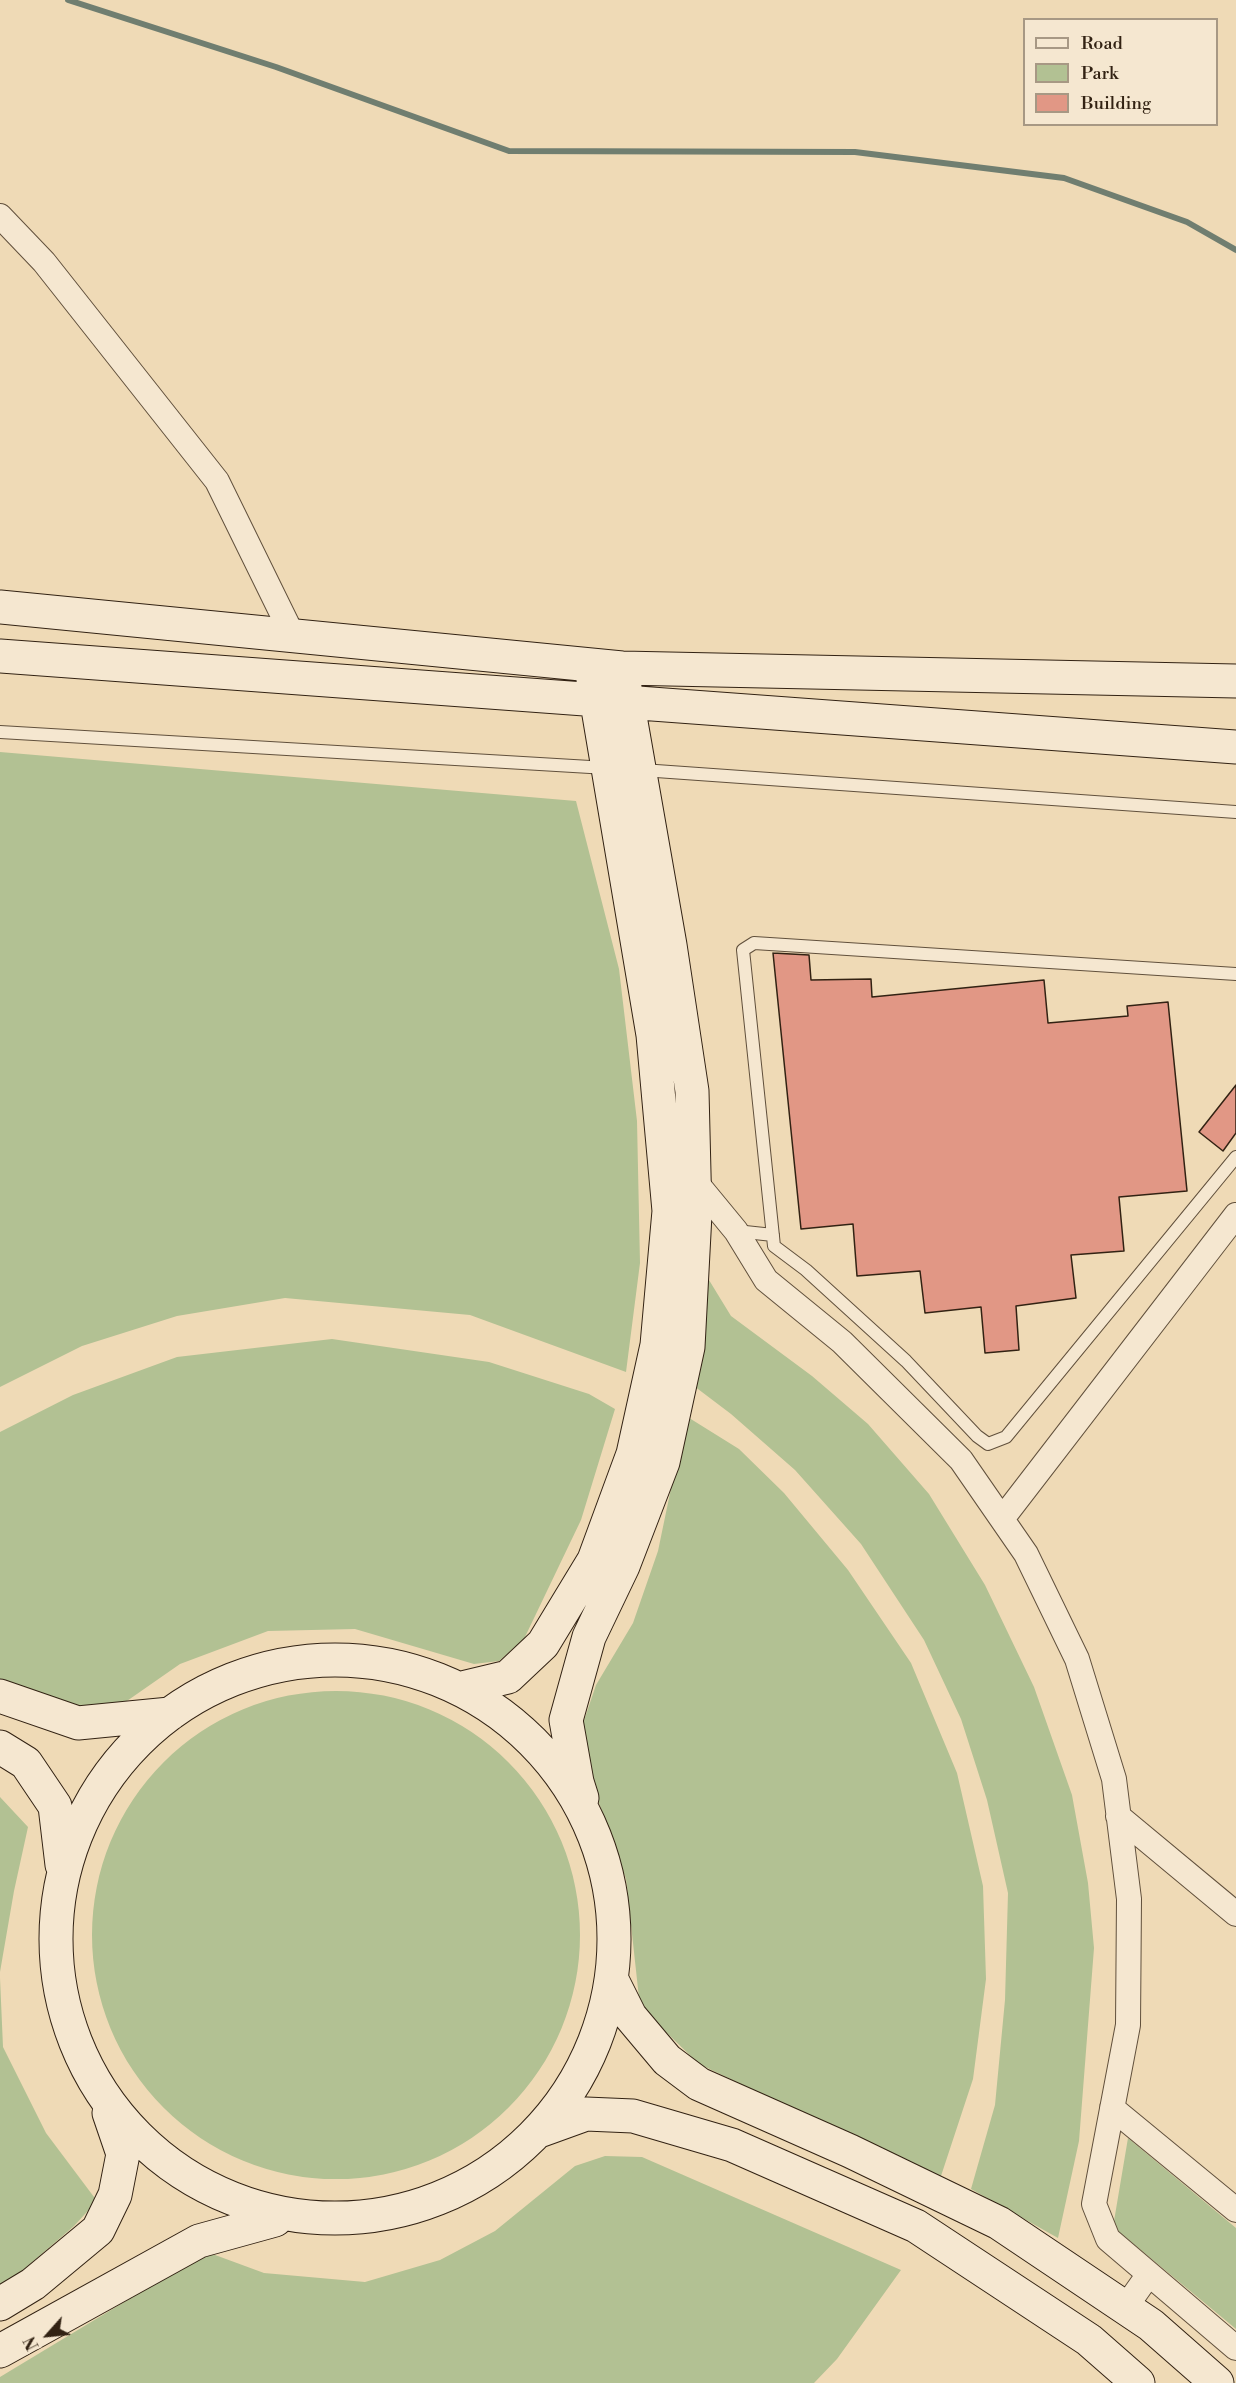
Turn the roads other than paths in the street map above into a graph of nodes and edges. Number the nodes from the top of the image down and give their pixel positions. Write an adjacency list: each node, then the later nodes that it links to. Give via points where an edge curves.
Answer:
1 (0, 216): 3 (street, via 44,262 217,481)
2 (0, 607): 3 (street)
3 (293, 636): 5 (street)
4 (0, 656): 7 (street)
5 (606, 666): 6 (street); 7 (street)
6 (1236, 681)
7 (612, 702): 9 (street); 10 (street)
8 (0, 732): 10 (lane)
9 (1236, 747)
10 (624, 769): 11 (lane); 14 (street, via 670,945 692,1091); 19 (street, via 669,1211 657,1345 633,1454 594,1560 543,1644 508,1677)
11 (1236, 812)
12 (1236, 974): 17 (lane, via 754,943 743,950)
13 (1236, 1157): 17 (lane, via 1006,1437 988,1444 906,1361 806,1270 781,1253 774,1246)
14 (694, 1180): 16 (street); 24 (street, via 688,1347 663,1462 623,1566 589,1636 566,1720 577,1782)
15 (1236, 1215): 18 (street)
16 (736, 1231): 17 (lane); 18 (street, via 766,1280 842,1342 961,1460)
17 (773, 1235)
18 (1002, 1519): 23 (street, via 1026,1554 1077,1659 1114,1779)
19 (462, 1688): 21 (street, via 387,1661 285,1660); 24 (street, via 537,1743)
20 (0, 1696): 21 (street, via 78,1723)
21 (170, 1714): 25 (street, via 128,1748 101,1784)
22 (0, 1747): 25 (street, via 26,1763 55,1806)
23 (1118, 1816): 26 (street); 29 (street, via 1129,1899 1128,2025)
24 (592, 1827): 27 (street, via 615,1926)
25 (62, 1867): 28 (street, via 55,1962 76,2047)
26 (1236, 1914)
27 (612, 1980): 30 (street, via 607,2007 581,2073); 35 (street, via 630,2016 667,2060 699,2084 999,2223)
28 (105, 2099): 32 (street, via 139,2139 215,2192); 34 (street, via 123,2154 115,2195 98,2230 33,2284)
29 (1112, 2108): 31 (street); 33 (street, via 1094,2204 1108,2239)
30 (539, 2131): 32 (street, via 466,2187 385,2215); 38 (street, via 586,2114 633,2116 732,2145 916,2226 1089,2340)
31 (1236, 2210)
32 (275, 2220): 37 (street, via 199,2241)
33 (1149, 2274): 35 (street); 36 (street)
34 (0, 2304)
35 (1125, 2308): 39 (street, via 1151,2325)
36 (1236, 2348)
37 (0, 2351)
38 (1124, 2379)
39 (1217, 2383)

